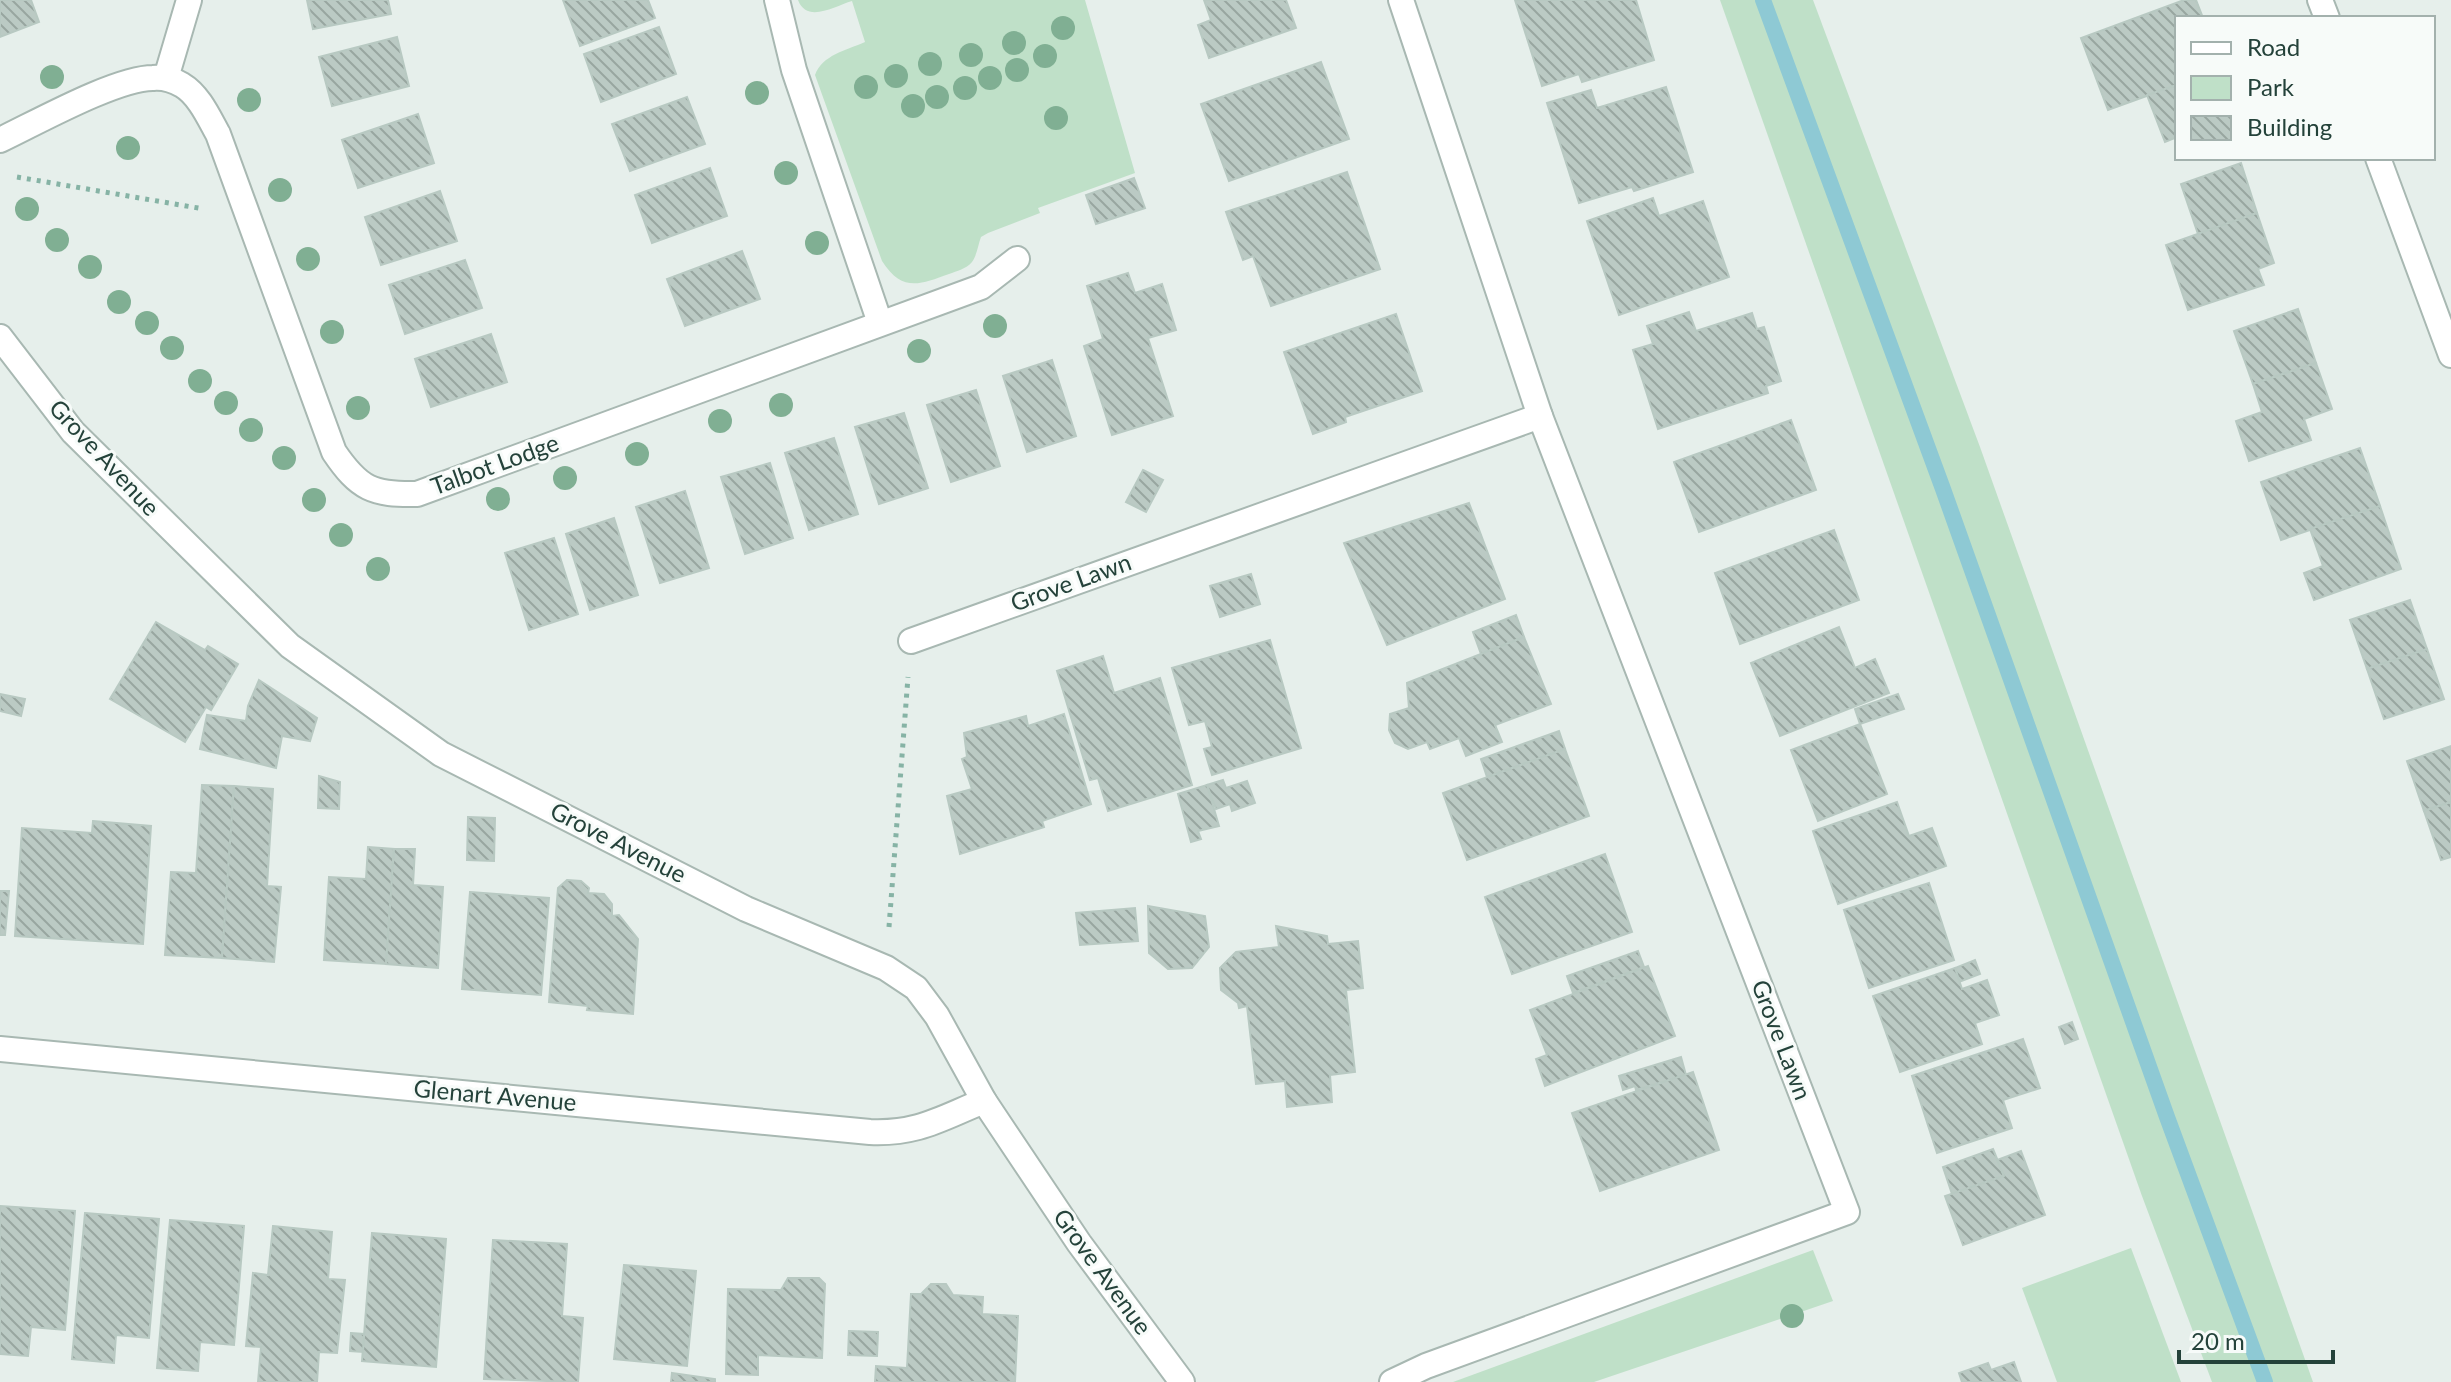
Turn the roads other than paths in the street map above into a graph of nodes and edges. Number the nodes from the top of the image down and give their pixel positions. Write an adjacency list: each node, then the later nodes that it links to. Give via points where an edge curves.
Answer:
1 (189, 0): 4 (street)
2 (777, 0): 9 (street, via 794,70)
3 (1401, 0): 12 (street, Grove Lawn)
4 (166, 78): 5 (street, via 126,82); 9 (street, Talbot Lodge, via 186,87 218,134 334,452 363,487 385,495 417,494)
5 (0, 140)
6 (2379, 160): 8 (street)
7 (1017, 259): 9 (street, Talbot Lodge, via 981,287)
8 (2444, 312): 11 (street)
9 (880, 323)
10 (0, 337): 15 (street, Grove Avenue, via 73,432 290,646 441,754 746,909 886,968 916,988 937,1016)
11 (2451, 355)
12 (1540, 416): 13 (street, Grove Lawn); 17 (street, Grove Lawn, via 1847,1212)
13 (911, 641)
14 (0, 1049): 15 (street, Glenart Avenue, via 870,1132 924,1128)
15 (984, 1101): 16 (street, Grove Avenue, via 1079,1243)
16 (1182, 1382)
17 (1392, 1382)

